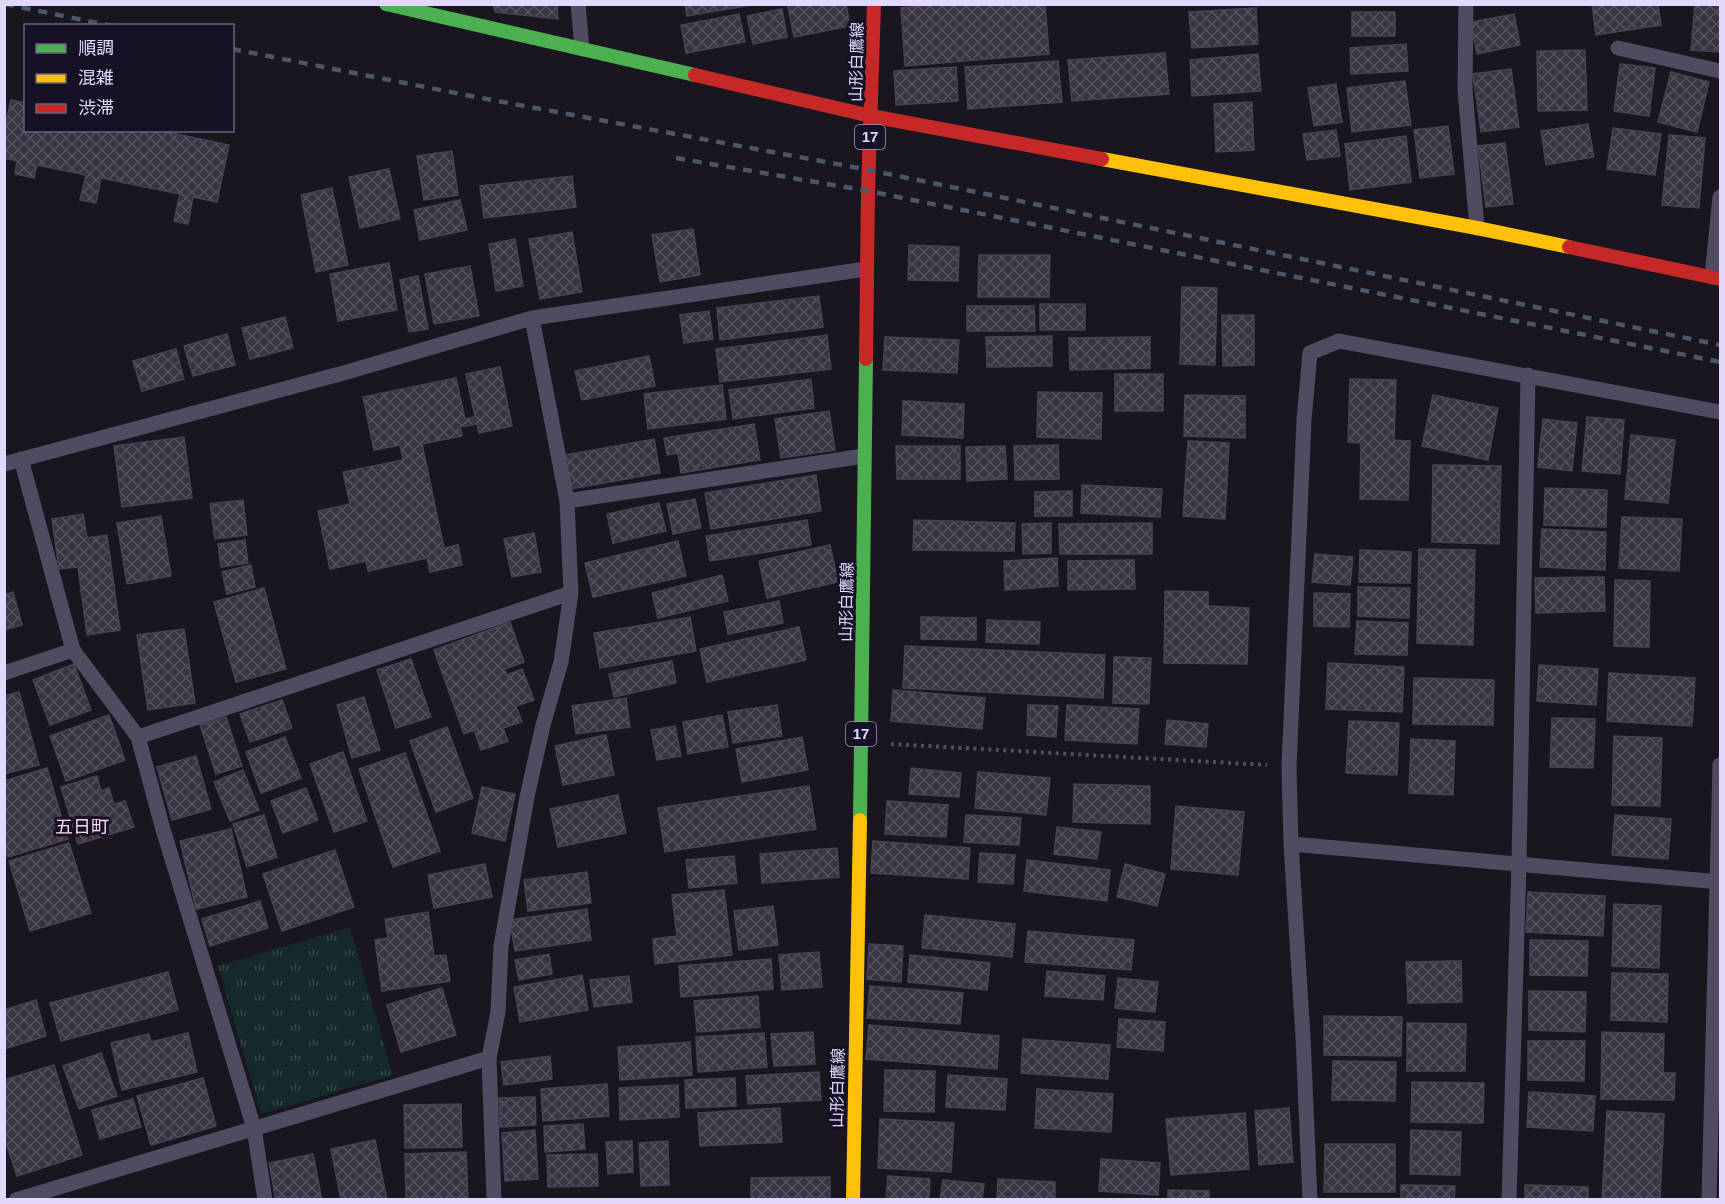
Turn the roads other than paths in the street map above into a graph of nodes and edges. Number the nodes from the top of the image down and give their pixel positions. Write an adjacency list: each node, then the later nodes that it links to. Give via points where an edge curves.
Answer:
1 (386, 4): 6 (street)
2 (578, 4): 6 (lane)
3 (874, 4): 8 (street, 山形白鷹線 / 17)
4 (1466, 4): 10 (lane, via 1465,90)
5 (1618, 48): 7 (lane)
6 (582, 49): 8 (street)
7 (1720, 71)
8 (871, 116): 10 (street); 11 (street, 山形白鷹線 / 17)
9 (1720, 197): 12 (lane)
10 (1478, 228): 12 (street)
11 (866, 269): 13 (lane); 16 (street, 山形白鷹線 / 17)
12 (1716, 278)
13 (532, 318): 17 (lane); 19 (lane)
14 (1528, 375): 15 (lane); 25 (lane, via 1339,341 1310,353 1289,767); 26 (lane)
15 (1720, 412)
16 (864, 456): 19 (lane); 33 (street, 山形白鷹線 / 17)
17 (21, 459): 18 (lane); 21 (lane)
18 (4, 464)
19 (567, 501): 20 (lane)
20 (571, 593): 23 (lane); 28 (lane, via 561,662 526,797 501,946 498,1012)
21 (73, 650): 22 (lane); 23 (lane)
22 (4, 673)
23 (138, 737): 29 (lane)
24 (1720, 765): 27 (lane)
25 (1291, 844): 26 (lane); 34 (lane)
26 (1519, 863): 27 (lane); 35 (lane)
27 (1719, 882): 36 (lane)
28 (489, 1058): 29 (lane); 32 (lane)
29 (254, 1128): 30 (lane); 31 (lane)
30 (16, 1200)
31 (265, 1200)
32 (494, 1200)
33 (853, 1200)
34 (1310, 1200)
35 (1509, 1200)
36 (1709, 1200)

